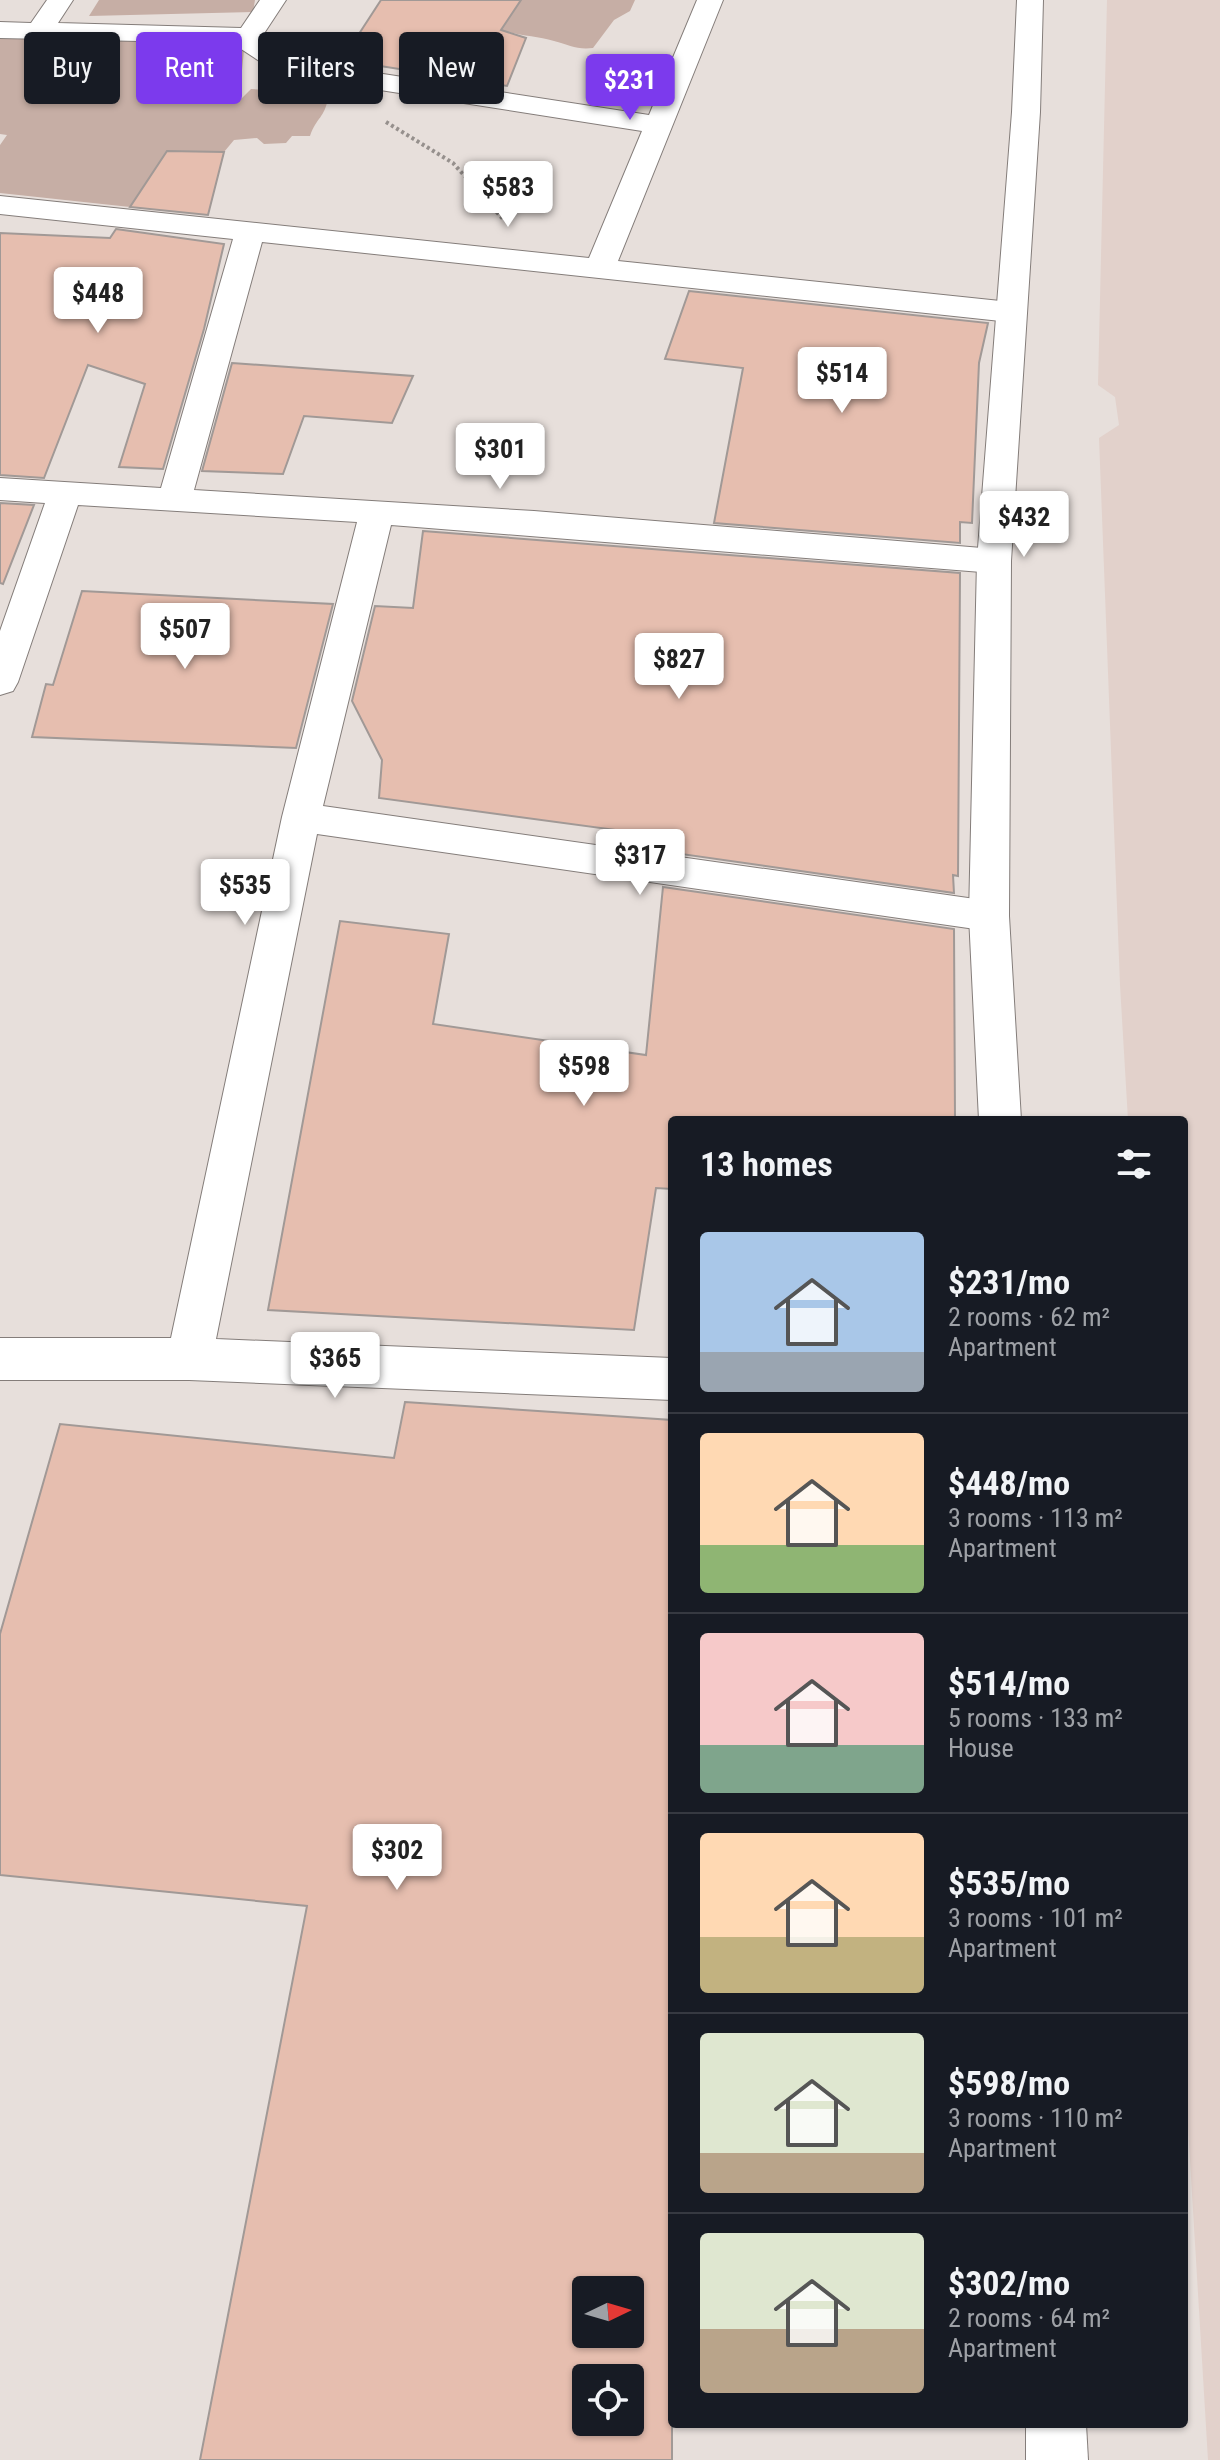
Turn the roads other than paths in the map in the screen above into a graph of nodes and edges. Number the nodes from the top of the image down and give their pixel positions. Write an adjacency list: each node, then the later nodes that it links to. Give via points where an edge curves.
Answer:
1 (60, 0): 6 (street)
2 (273, 0): 7 (street)
3 (710, 0): 8 (street)
4 (1030, 0): 12 (street)
5 (0, 30): 6 (street)
6 (39, 31): 7 (street)
7 (247, 39): 8 (street, via 280,62 316,72)
8 (657, 125): 11 (street)
9 (0, 205): 10 (street)
10 (250, 232): 11 (street); 15 (street)
11 (601, 266): 12 (street)
12 (1010, 312): 17 (street)
13 (0, 489): 14 (street)
14 (66, 492): 15 (street); 18 (street)
15 (175, 498): 16 (street)
16 (377, 512): 17 (street); 19 (street)
17 (994, 561): 20 (street)
18 (0, 682)
19 (301, 817): 20 (street); 23 (street)
20 (989, 916): 21 (street)
21 (1000, 1116)
22 (0, 1359): 23 (street)
23 (189, 1359): 24 (street)
24 (668, 1379)
25 (1056, 2428): 26 (street)
26 (1057, 2460)

